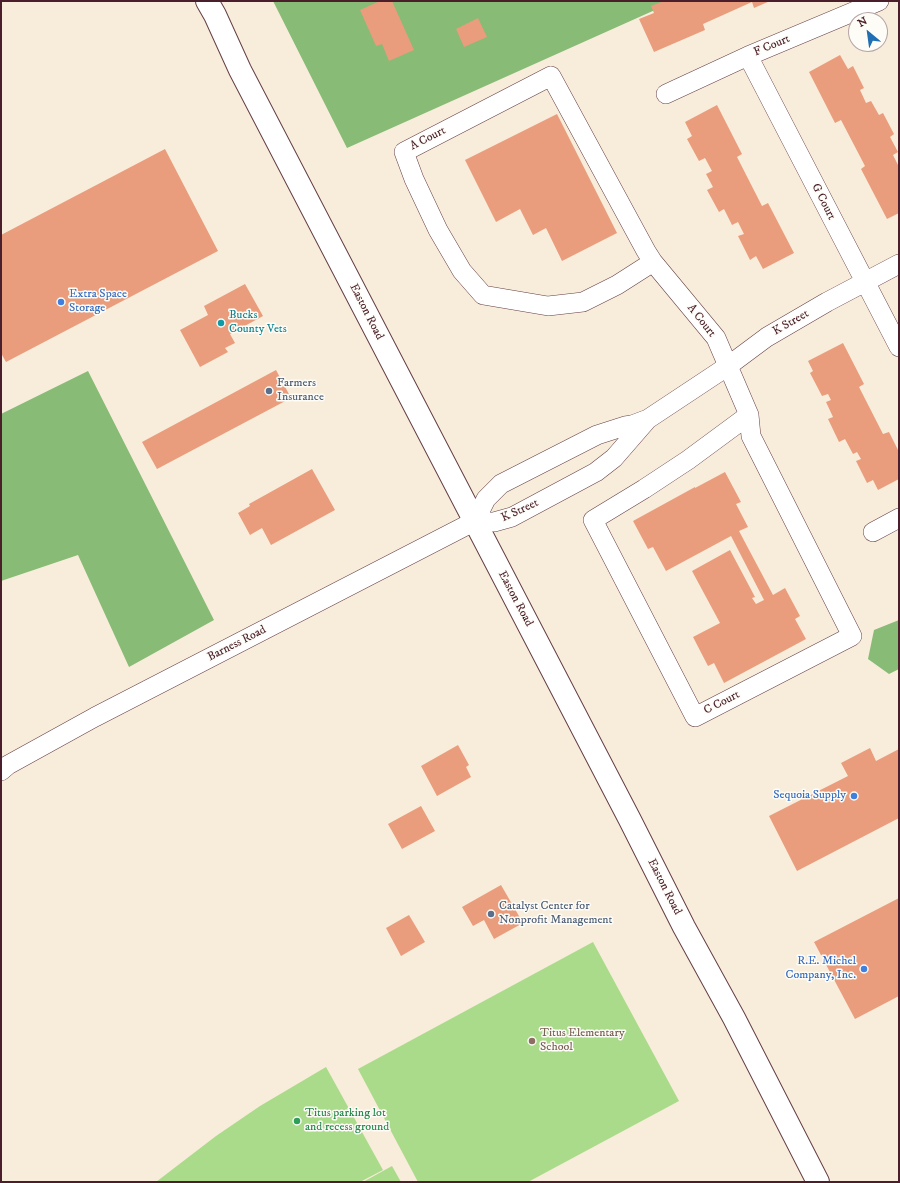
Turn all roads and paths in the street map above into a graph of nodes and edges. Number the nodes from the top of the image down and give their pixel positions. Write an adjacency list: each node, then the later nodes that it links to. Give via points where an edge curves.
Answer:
1 (879, 1): 3 (street, F Court)
2 (211, 6): 13 (highway, Easton Road, via 240,70)
3 (748, 56): 4 (street, F Court); 7 (street, G Court)
4 (666, 94)
5 (653, 262): 5 (street, A Court, via 551,76 404,152 438,230 462,271 483,295 548,306 583,302 617,285); 9 (street, A Court, via 716,338)
6 (899, 264): 7 (street, K Street)
7 (865, 282): 8 (street, G Court); 9 (street, K Street, via 767,337)
8 (899, 347)
9 (728, 366): 10 (street, C Court); 11 (street, K Street)
10 (749, 415): 10 (street, C Court, via 751,436 852,636 695,717 593,520 688,460)
11 (648, 419): 13 (street, K Street, via 597,435 501,484 486,499); 13 (street, K Street, via 614,458 596,472 512,516 494,522)
12 (899, 518): 14 (street)
13 (475, 521): 15 (street, Barness Road, via 95,717); 16 (highway, Easton Road)
14 (873, 532)
15 (1, 771)
16 (818, 1182)

